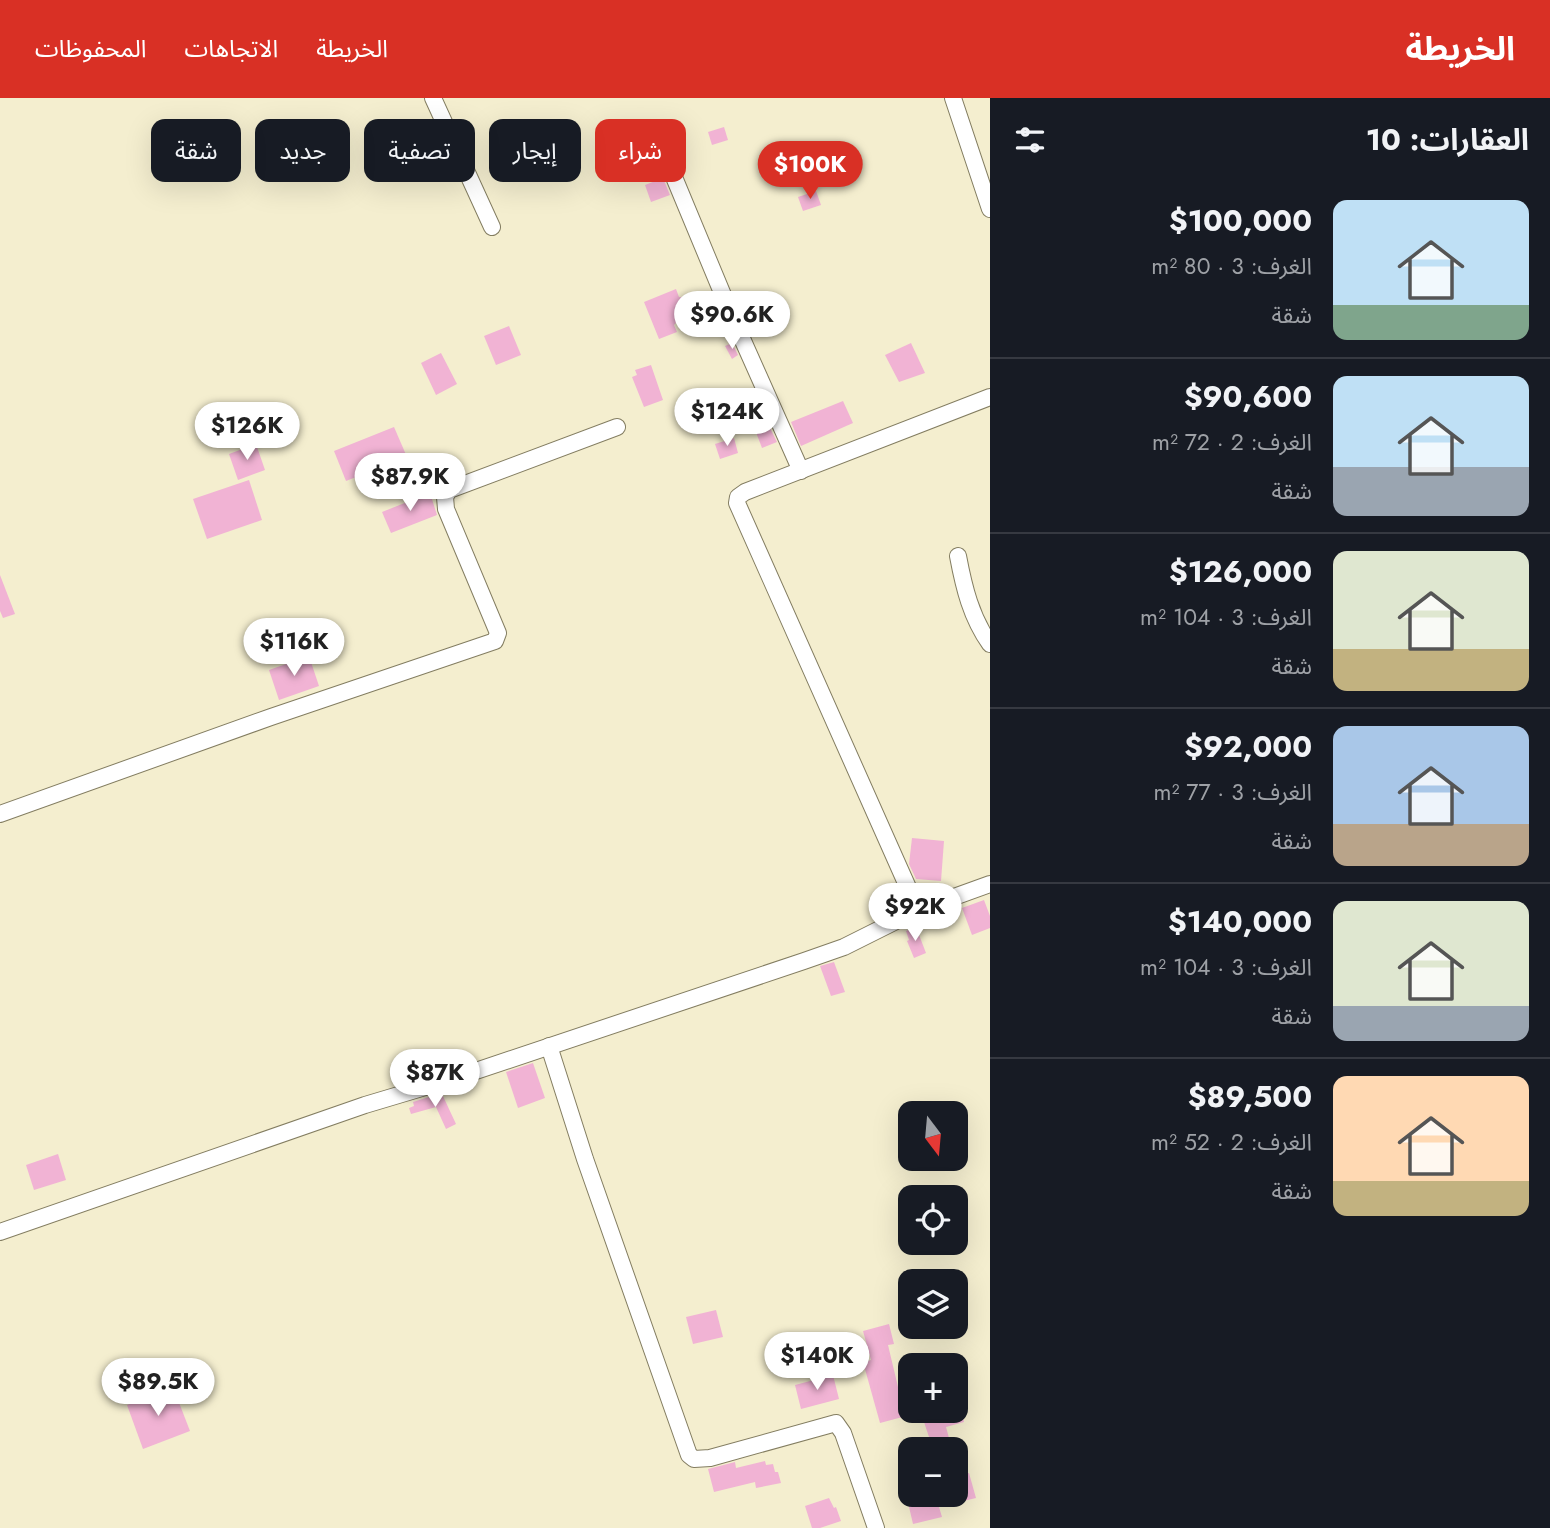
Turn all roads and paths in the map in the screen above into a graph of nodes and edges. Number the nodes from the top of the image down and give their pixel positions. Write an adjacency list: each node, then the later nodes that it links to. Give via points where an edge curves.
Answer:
1 (433, 98): 5 (street)
2 (953, 98): 4 (street)
3 (676, 182): 8 (street)
4 (990, 209)
5 (492, 227)
6 (990, 397): 8 (street)
7 (617, 427): 11 (street, via 449,490 445,497 498,633 495,641)
8 (801, 471): 13 (street, via 745,492 738,497 738,509)
9 (958, 556): 10 (street, via 966,596)
10 (990, 644)
11 (0, 814)
12 (990, 884): 13 (street)
13 (918, 909): 14 (street, via 834,950)
14 (549, 1046): 15 (street); 16 (street, via 690,1455 710,1458 836,1423)
15 (0, 1232)
16 (876, 1528)

